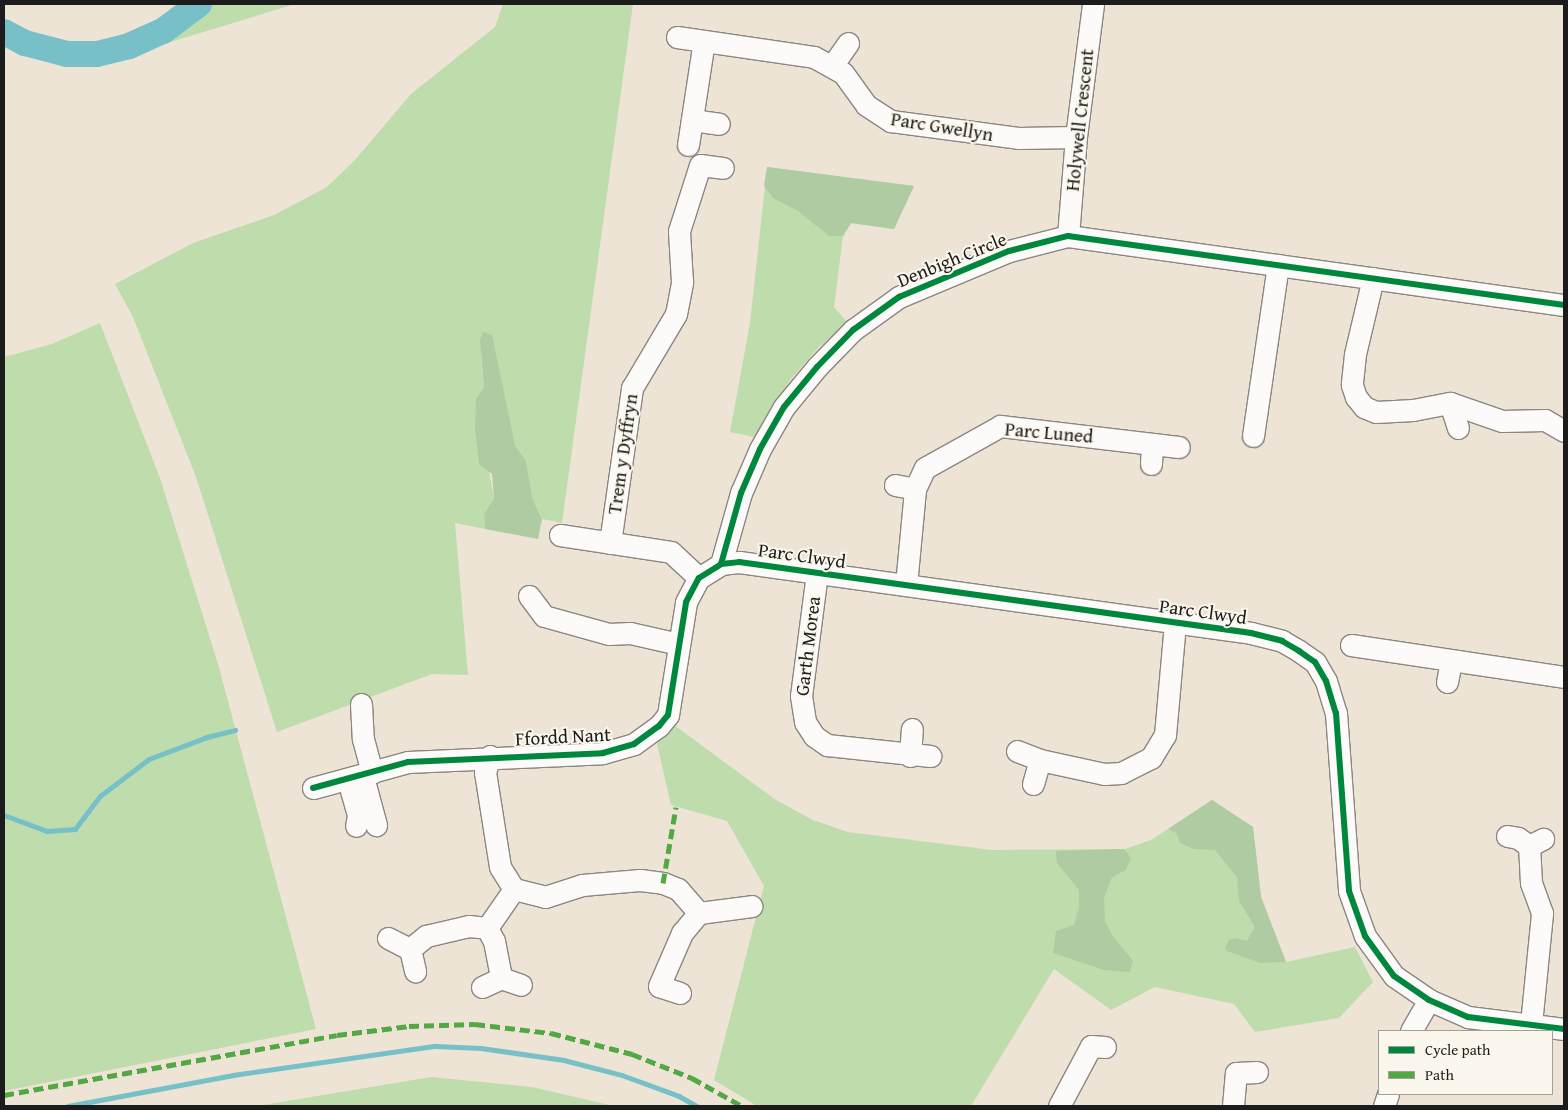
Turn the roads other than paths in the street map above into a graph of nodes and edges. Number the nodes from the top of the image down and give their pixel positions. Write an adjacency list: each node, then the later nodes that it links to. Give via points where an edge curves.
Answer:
1 (1093, 4): 8 (street, Holywell Crescent)
2 (677, 37): 3 (street, Parc Gwellyn)
3 (704, 41): 5 (street, Parc Gwellyn, via 814,57); 6 (street)
4 (848, 43): 5 (street)
5 (832, 66): 8 (street, Parc Gwellyn, via 855,87 866,105 891,121 1018,138)
6 (692, 120): 7 (street); 9 (street)
7 (719, 124)
8 (1076, 137): 11 (street, Holywell Crescent)
9 (688, 145)
10 (724, 168): 21 (street, Trem y Dyffryn, via 700,165 679,231 682,282 676,314 632,388)
11 (1068, 236): 12 (street, Denbigh Circle); 22 (street, Denbigh Circle, via 1009,251 954,272 899,297 853,330 784,407 760,449 741,493)
12 (1278, 264): 13 (street, Denbigh Circle); 18 (street)
13 (1373, 278): 14 (street, Denbigh Circle); 15 (street, via 1355,354 1352,385 1356,397 1364,407 1376,412)
14 (1564, 306)
15 (1450, 403): 16 (street); 17 (street, via 1502,421 1545,420)
16 (1458, 428)
17 (1564, 431)
18 (1253, 436)
19 (1178, 447): 25 (street, Parc Luned, via 1152,454 1000,426 925,468 905,487)
20 (560, 535): 21 (street)
21 (610, 543): 24 (street, via 671,552)
22 (721, 564): 23 (street, Parc Clwyd, via 739,562); 24 (street, Ffordd Nant)
23 (817, 573): 25 (street, Parc Clwyd); 34 (street, Garth Morea, via 801,696 805,722 814,736 827,745 920,756)
24 (699, 578): 28 (street, Ffordd Nant, via 686,602)
25 (906, 585): 27 (street, Parc Clwyd)
26 (529, 596): 28 (street, via 542,621 609,634 630,633)
27 (1175, 623): 37 (street, via 1164,735 1151,758 1137,767 1112,774); 52 (street, Parc Clwyd, via 1282,641 1315,662 1326,681 1336,713 1349,891 1365,936 1394,976)
28 (680, 644): 36 (street, Ffordd Nant, via 668,714 659,726 634,744 603,752)
29 (1351, 645): 30 (street)
30 (1451, 661): 31 (street); 32 (street)
31 (1564, 677)
32 (1447, 682)
33 (361, 704): 38 (street)
34 (912, 729)
35 (1017, 751): 37 (street)
36 (490, 756): 38 (street, Ffordd Nant, via 408,762); 43 (street, via 485,772 500,867)
37 (1040, 760): 39 (street)
38 (361, 777): 40 (street, Ffordd Nant); 41 (street)
39 (1033, 784)
40 (313, 788)
41 (366, 825)
42 (1507, 836): 53 (street, via 1536,843 1531,883 1542,913)
43 (514, 889): 45 (street, via 545,897 582,885 627,880 663,883 689,898); 46 (street)
44 (752, 906): 45 (street)
45 (699, 913): 51 (street, via 682,933 656,994)
46 (487, 928): 48 (street, via 469,926 426,936); 50 (street, via 494,941 492,982)
47 (388, 938): 48 (street)
48 (410, 949): 49 (street)
49 (415, 971)
50 (521, 985)
51 (680, 993)
52 (1429, 1000): 53 (street, Parc Clwyd, via 1468,1017); 55 (street)
53 (1530, 1024): 54 (street, Parc Clwyd)
54 (1564, 1029)
55 (1412, 1030)
56 (1098, 1042): 58 (street)
57 (1244, 1068): 59 (street)
58 (1059, 1106)
59 (1233, 1106)

